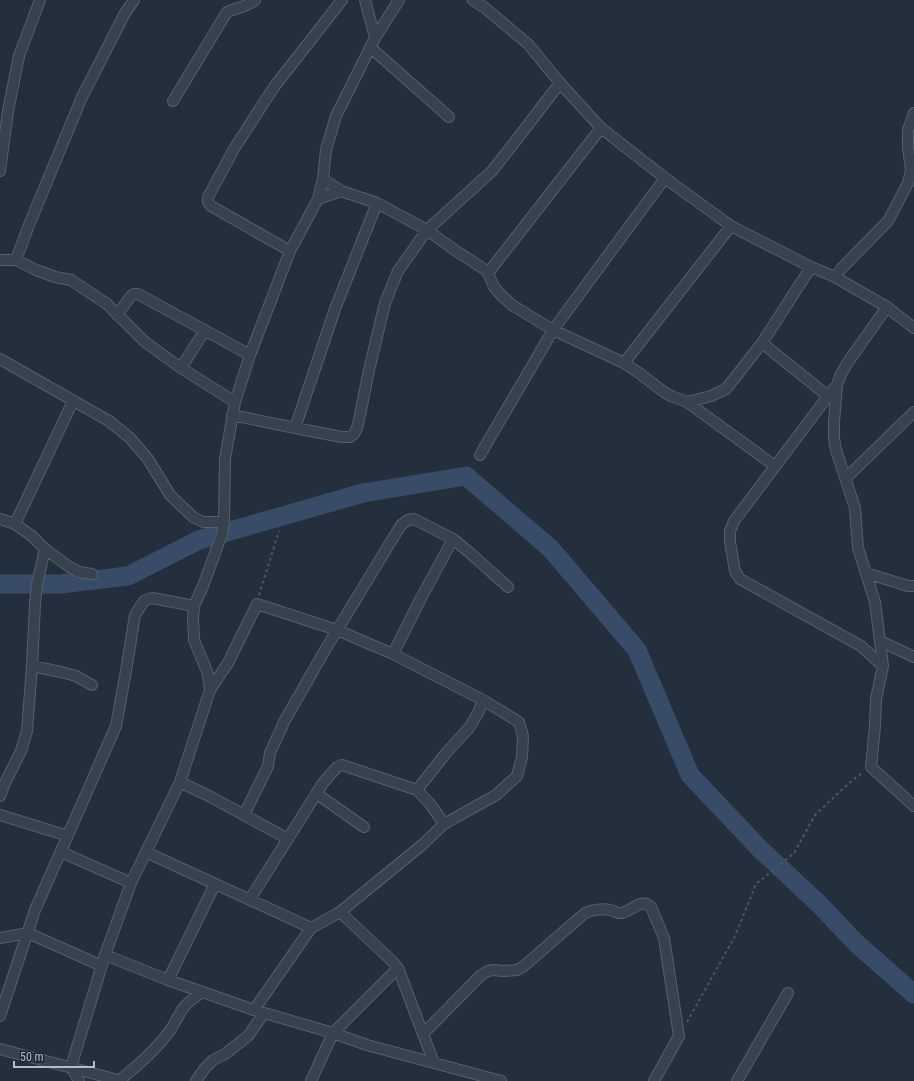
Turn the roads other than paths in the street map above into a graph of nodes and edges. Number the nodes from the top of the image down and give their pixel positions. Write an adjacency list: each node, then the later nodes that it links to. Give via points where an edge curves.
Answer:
1 (40, 0): 14 (street, via 20,56 8,111)
2 (134, 0): 24 (street, via 82,96)
3 (255, 0): 10 (street, via 226,12)
4 (342, 0): 22 (street, via 274,87 234,149 208,197 211,206)
5 (365, 0): 8 (street)
6 (399, 0): 8 (street)
7 (472, 0): 9 (street, via 528,44)
8 (373, 43): 12 (street); 16 (street, via 336,116 326,150)
9 (560, 83): 13 (street); 21 (street, via 492,171)
10 (173, 101)
11 (914, 113): 27 (street, via 908,130 911,170 908,183 888,221)
12 (449, 117)
13 (601, 128): 15 (street); 26 (street)
14 (0, 168)
15 (665, 178): 20 (street); 32 (street)
16 (323, 179): 17 (street); 18 (street)
17 (341, 191): 18 (street); 19 (street)
18 (318, 199): 22 (street)
19 (377, 203): 21 (street); 45 (street, via 335,309)
20 (731, 226): 25 (street); 36 (street)
21 (427, 230): 26 (street); 45 (street, via 398,271 385,303 354,434 342,437)
22 (290, 251): 34 (street)
23 (0, 260): 24 (street)
24 (16, 260): 29 (street, via 36,270 71,280 107,304)
25 (811, 267): 27 (street); 33 (street)
26 (488, 274): 32 (street, via 494,287 512,305)
27 (835, 277): 28 (street)
28 (887, 307): 30 (street); 38 (street, via 848,362)
29 (117, 315): 31 (street, via 131,296 138,294); 37 (street, via 145,342)
30 (914, 328)
31 (204, 330): 34 (street); 37 (street)
32 (553, 330): 36 (street); 46 (street)
33 (762, 343): 39 (street); 42 (street, via 726,389)
34 (250, 355): 41 (street)
35 (0, 359): 40 (street)
36 (624, 364): 42 (street, via 664,392)
37 (181, 368): 41 (street)
38 (837, 385): 39 (street); 48 (street, via 834,438)
39 (828, 396): 47 (street)
40 (73, 401): 50 (street, via 109,421 130,438 148,459 170,495 193,517 204,522); 51 (street)
41 (235, 402): 44 (street)
42 (687, 402): 47 (street)
43 (914, 412): 48 (street)
44 (232, 415): 45 (street); 50 (street, via 225,460)
45 (295, 428)
46 (480, 454)
47 (776, 466): 64 (street, via 734,521 730,531 735,571 740,579 861,646)
48 (846, 478): 54 (street, via 855,508 858,548)
49 (0, 519): 51 (street)
50 (224, 522): 58 (street, via 222,534)
51 (15, 524): 53 (street, via 32,536)
52 (453, 539): 57 (street); 59 (street, via 414,519 401,525); 61 (street)
53 (45, 550): 55 (street, via 79,572); 63 (street, via 37,584)
54 (866, 573): 56 (street); 60 (street, via 875,602)
55 (92, 574)
56 (914, 586)
57 (508, 587)
58 (194, 606): 66 (street, via 194,640 208,674); 77 (street, via 152,598 144,601 139,607 135,615 116,726)
59 (337, 630): 61 (street); 66 (street, via 257,604 228,663); 74 (street, via 285,720 270,753 268,766)
60 (880, 641): 62 (street); 64 (street)
61 (393, 654): 67 (street)
62 (914, 657)
63 (32, 666): 65 (street, via 76,676); 71 (street, via 27,731 21,751)
64 (883, 666): 72 (street, via 876,699 871,767)
65 (92, 685)
66 (210, 690): 68 (street)
67 (483, 700): 69 (street, via 469,728); 75 (street, via 519,722 523,736 522,757 517,776 496,796)
68 (180, 782): 74 (street); 80 (street)
69 (417, 790): 70 (street, via 342,765 323,783); 75 (street)
70 (317, 794): 76 (street); 78 (street)
71 (0, 796)
72 (914, 806)
73 (0, 815): 77 (street)
74 (244, 815): 78 (street)
75 (444, 824): 84 (street)
76 (364, 827)
77 (68, 836): 79 (street)
78 (288, 839): 83 (street)
79 (61, 852): 81 (street); 86 (street, via 35,910)
80 (146, 852): 81 (street); 82 (street)
81 (131, 883): 88 (street)
82 (215, 884): 83 (street); 91 (street)
83 (250, 899): 85 (street)
84 (340, 912): 85 (street); 90 (street)
85 (311, 928): 94 (street)
86 (28, 933): 87 (street); 89 (street); 96 (street)
87 (0, 938)
88 (105, 955): 89 (street); 91 (street)
89 (102, 966): 101 (street)
90 (398, 968): 97 (street); 98 (street)
91 (168, 980): 92 (street)
92 (202, 992): 94 (street); 105 (street, via 190,1000 171,1029)
93 (788, 993): 109 (street)
94 (254, 1010): 95 (street)
95 (264, 1013): 97 (street); 106 (street, via 248,1036 226,1054 213,1060)
96 (0, 1016)
97 (333, 1033): 100 (street); 107 (street)
98 (423, 1034): 100 (street); 103 (street, via 480,976 492,970 517,970 524,966 585,913 595,909 620,914 642,903 648,904 664,938 680,1036)
99 (0, 1049): 101 (street)
100 (434, 1063): 102 (street)
101 (71, 1067): 104 (street); 105 (street)
102 (486, 1079): 108 (street)
103 (658, 1080)
104 (79, 1081)
105 (121, 1081)
106 (196, 1081)
107 (311, 1081)
108 (501, 1081)
109 (737, 1081)

